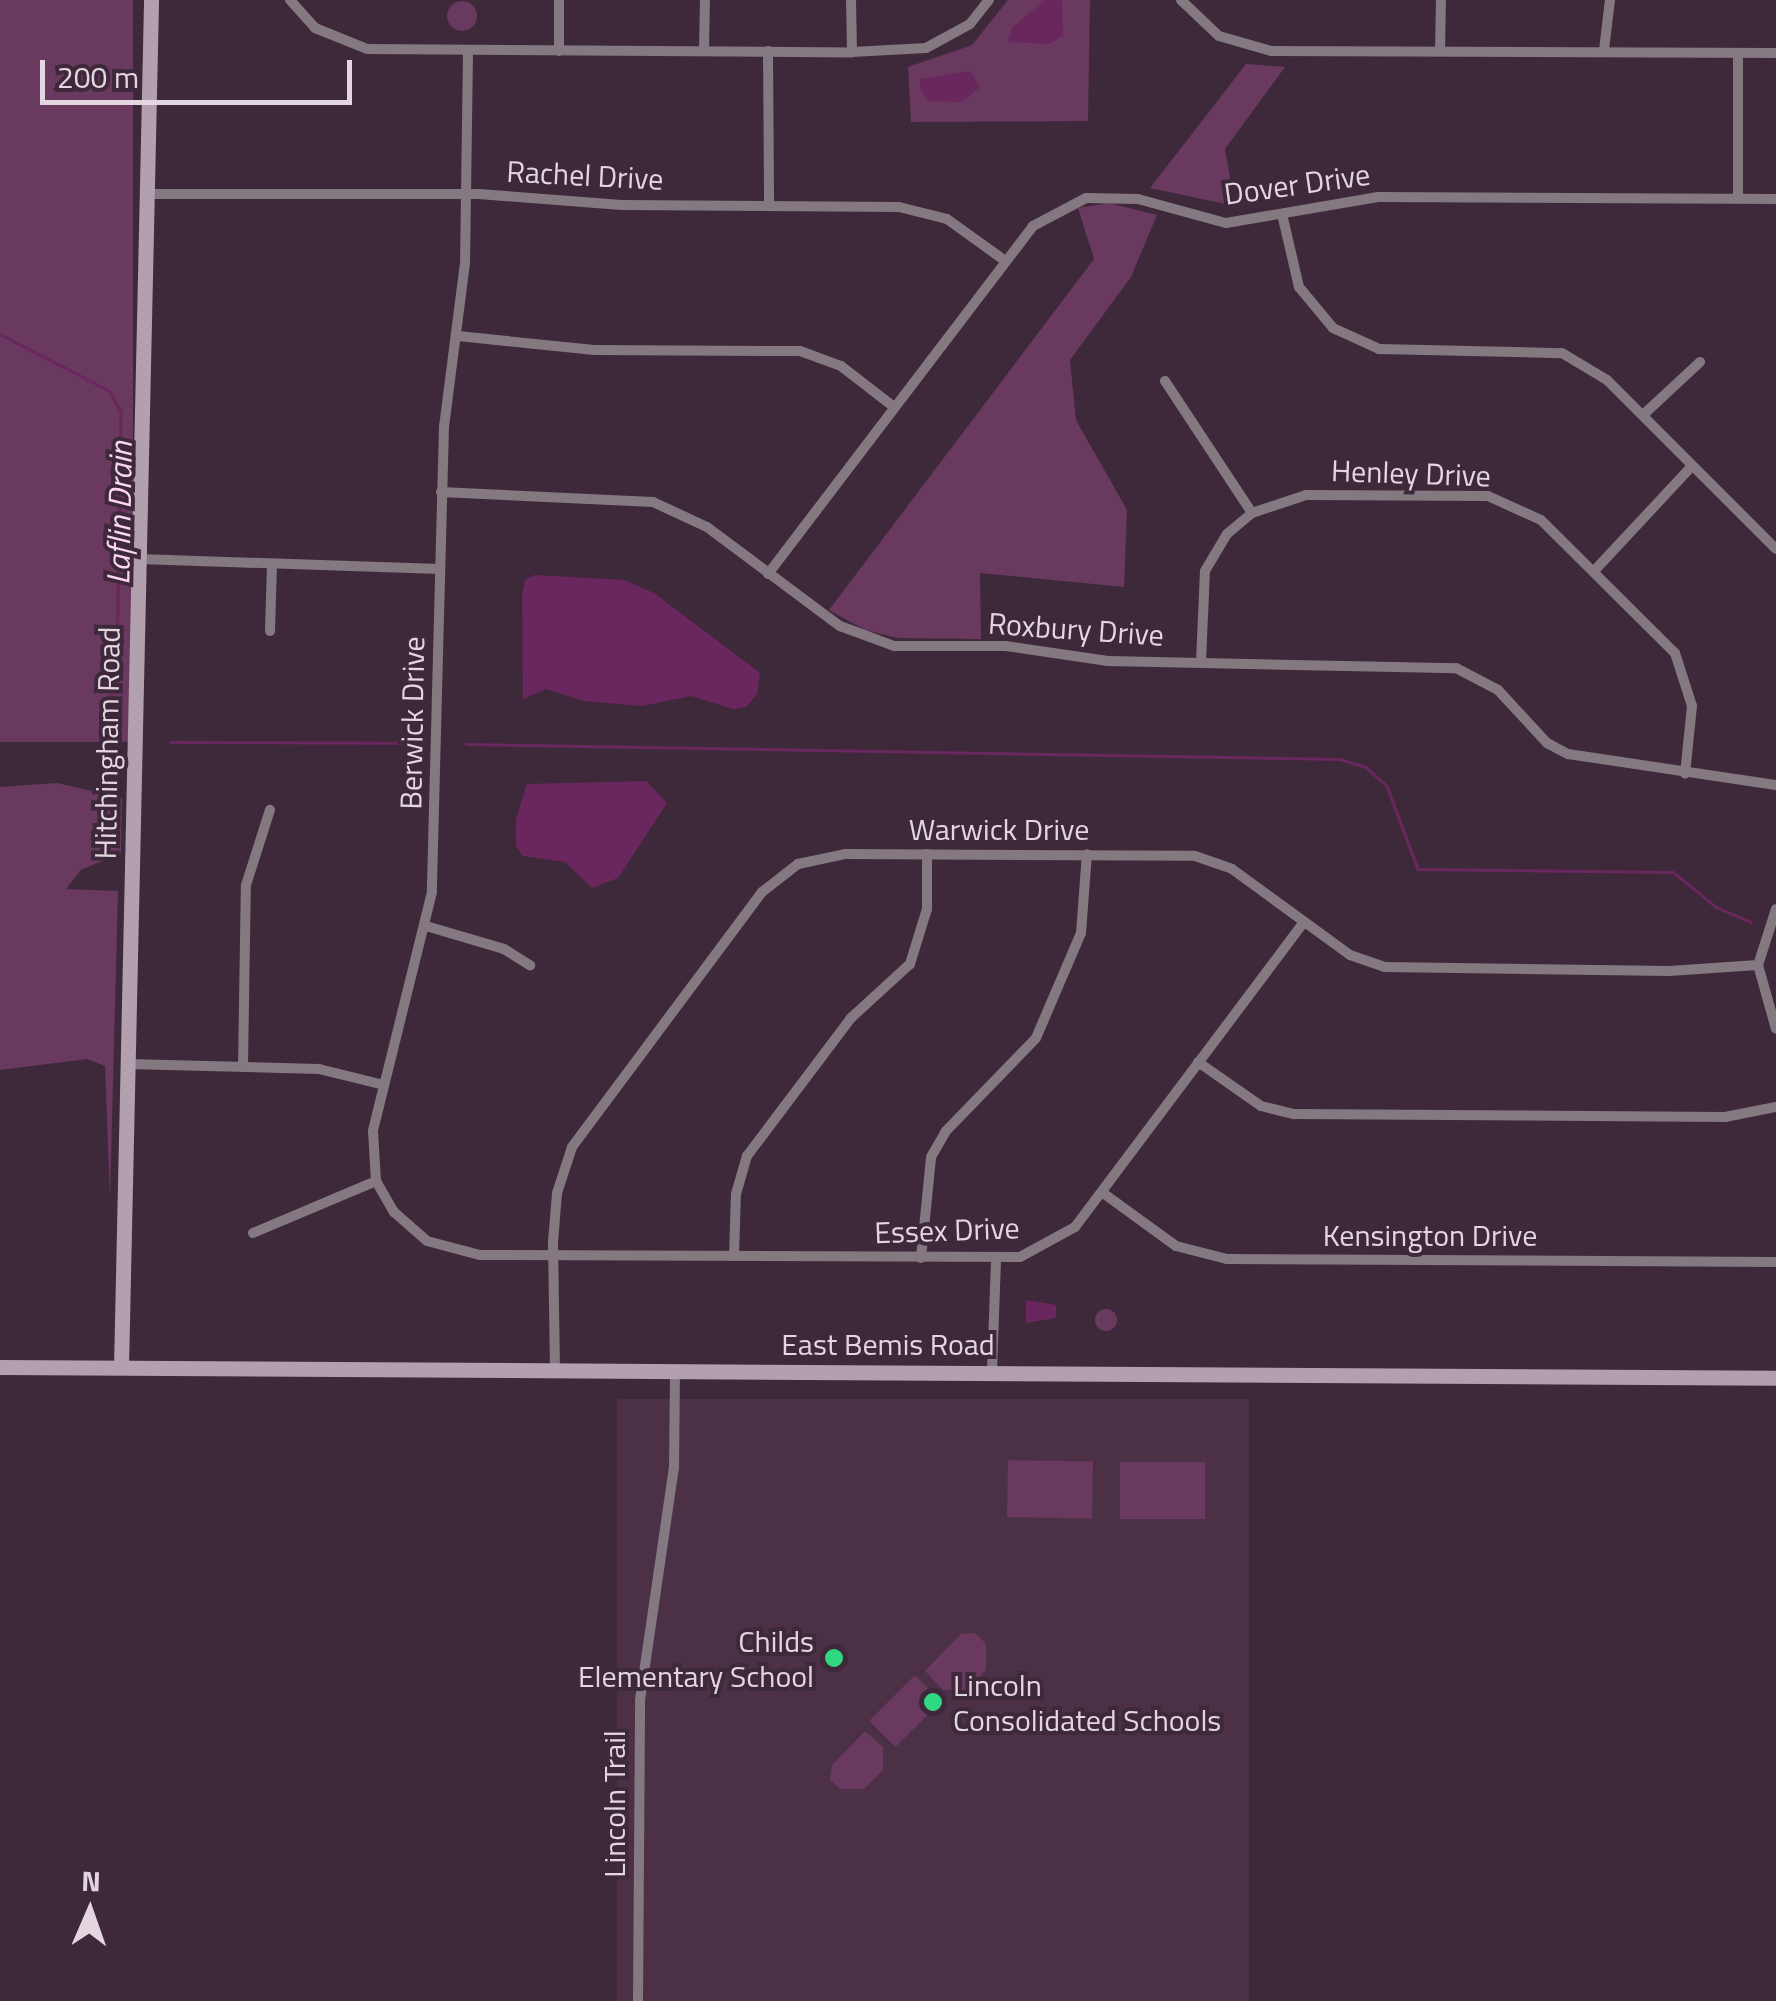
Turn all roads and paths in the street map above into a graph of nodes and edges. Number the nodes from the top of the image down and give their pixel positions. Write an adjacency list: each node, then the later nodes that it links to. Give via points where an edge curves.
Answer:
1 (151, 0): 19 (street, Hitchingham Road)
2 (290, 0): 13 (street, via 315,28 348,45)
3 (559, 0): 10 (street)
4 (705, 0): 11 (street)
5 (852, 0): 16 (street)
6 (989, 0): 16 (street, via 962,30 926,48)
7 (1182, 0): 15 (street, via 1205,27 1250,49)
8 (1442, 0): 15 (street)
9 (1610, 0): 12 (street)
10 (559, 50): 11 (street); 13 (street)
11 (704, 50): 14 (street)
12 (1604, 50): 15 (street); 17 (street)
13 (468, 51): 20 (street, Berwick Drive)
14 (768, 51): 16 (street); 23 (street)
15 (1440, 51)
16 (852, 52)
17 (1738, 53): 18 (street); 21 (street)
18 (1776, 53)
19 (147, 194): 20 (street, Rachel Drive); 35 (street, Hitchingham Road)
20 (466, 195): 23 (street, Rachel Drive); 26 (street, Berwick Drive)
21 (1738, 198): 22 (street, Dover Drive); 24 (street, Dover Drive, via 1378,197)
22 (1776, 199)
23 (769, 205): 25 (street, Rachel Drive, via 926,210)
24 (1282, 214): 25 (street, Dover Drive, via 1226,223 1138,199 1086,198 1033,226); 30 (street, via 1299,287 1333,328 1379,349 1562,353 1607,380)
25 (1004, 260): 29 (street, Dover Drive)
26 (458, 336): 29 (street, via 560,349 800,352 841,366); 32 (street, Berwick Drive)
27 (1700, 362): 30 (street)
28 (1165, 380): 33 (street)
29 (894, 407): 39 (street, Dover Drive)
30 (1643, 415): 31 (street)
31 (1692, 466): 34 (street); 38 (street)
32 (442, 492): 37 (street, Berwick Drive); 39 (street, Roxbury Drive, via 653,502 707,527)
33 (1252, 512): 38 (street, Henley Drive, via 1306,494 1488,496 1541,520); 41 (street, Henley Drive, via 1227,534 1205,572)
34 (1776, 550)
35 (139, 559): 36 (street); 54 (street, Hitchingham Road)
36 (272, 564): 37 (street); 40 (street)
37 (440, 568): 49 (street, Berwick Drive)
38 (1595, 570): 42 (street, Henley Drive, via 1676,653 1688,679)
39 (768, 574): 41 (street, Roxbury Drive, via 853,634 894,646 1006,646 1108,662)
40 (270, 631)
41 (1202, 662): 42 (street, Roxbury Drive, via 1456,668 1498,690 1547,743 1568,754)
42 (1686, 774): 43 (street, Roxbury Drive)
43 (1776, 784)
44 (270, 810): 55 (street, via 246,885)
45 (927, 854): 46 (street, Warwick Drive); 61 (street, Warwick Drive, via 820,856 776,876 572,1147 556,1192); 62 (street, via 927,910 910,964 851,1018 747,1156 736,1194)
46 (1086, 854): 48 (street, Warwick Drive, via 1214,860); 63 (street, via 1081,933 1036,1038 946,1131 931,1157 922,1191)
47 (1776, 909): 51 (street)
48 (1303, 923): 51 (street, Warwick Drive, via 1350,955 1397,969 1668,971); 53 (street, Essex Drive)
49 (426, 926): 50 (street, via 504,949); 56 (street, Berwick Drive)
50 (530, 965)
51 (1758, 965): 52 (street)
52 (1776, 1029)
53 (1198, 1062): 57 (street, via 1261,1106 1294,1114 1726,1117); 59 (street, Essex Drive)
54 (128, 1064): 55 (street); 66 (street, Hitchingham Road)
55 (242, 1067): 56 (street, via 319,1069)
56 (384, 1085): 58 (street, Berwick Drive, via 373,1130)
57 (1776, 1107)
58 (376, 1181): 60 (street); 61 (street, via 403,1222 440,1247 480,1255)
59 (1103, 1194): 64 (street, Essex Drive, via 1075,1228 1044,1249); 65 (street, Kensington Drive, via 1176,1246 1227,1260)
60 (253, 1233)
61 (553, 1254): 62 (street, Essex Drive); 68 (street, Warwick Drive)
62 (734, 1256): 63 (street, Essex Drive)
63 (921, 1258): 64 (street, Essex Drive)
64 (996, 1259): 69 (street)
65 (1776, 1262)
66 (121, 1367): 67 (street, East Bemis Road); 68 (street, East Bemis Road)
67 (0, 1368)
68 (554, 1370): 70 (street, East Bemis Road)
69 (992, 1370): 70 (street, East Bemis Road); 71 (street, East Bemis Road)
70 (675, 1371): 72 (street, Lincoln Trail, via 674,1468 640,1700)
71 (1776, 1378)
72 (638, 2001)

